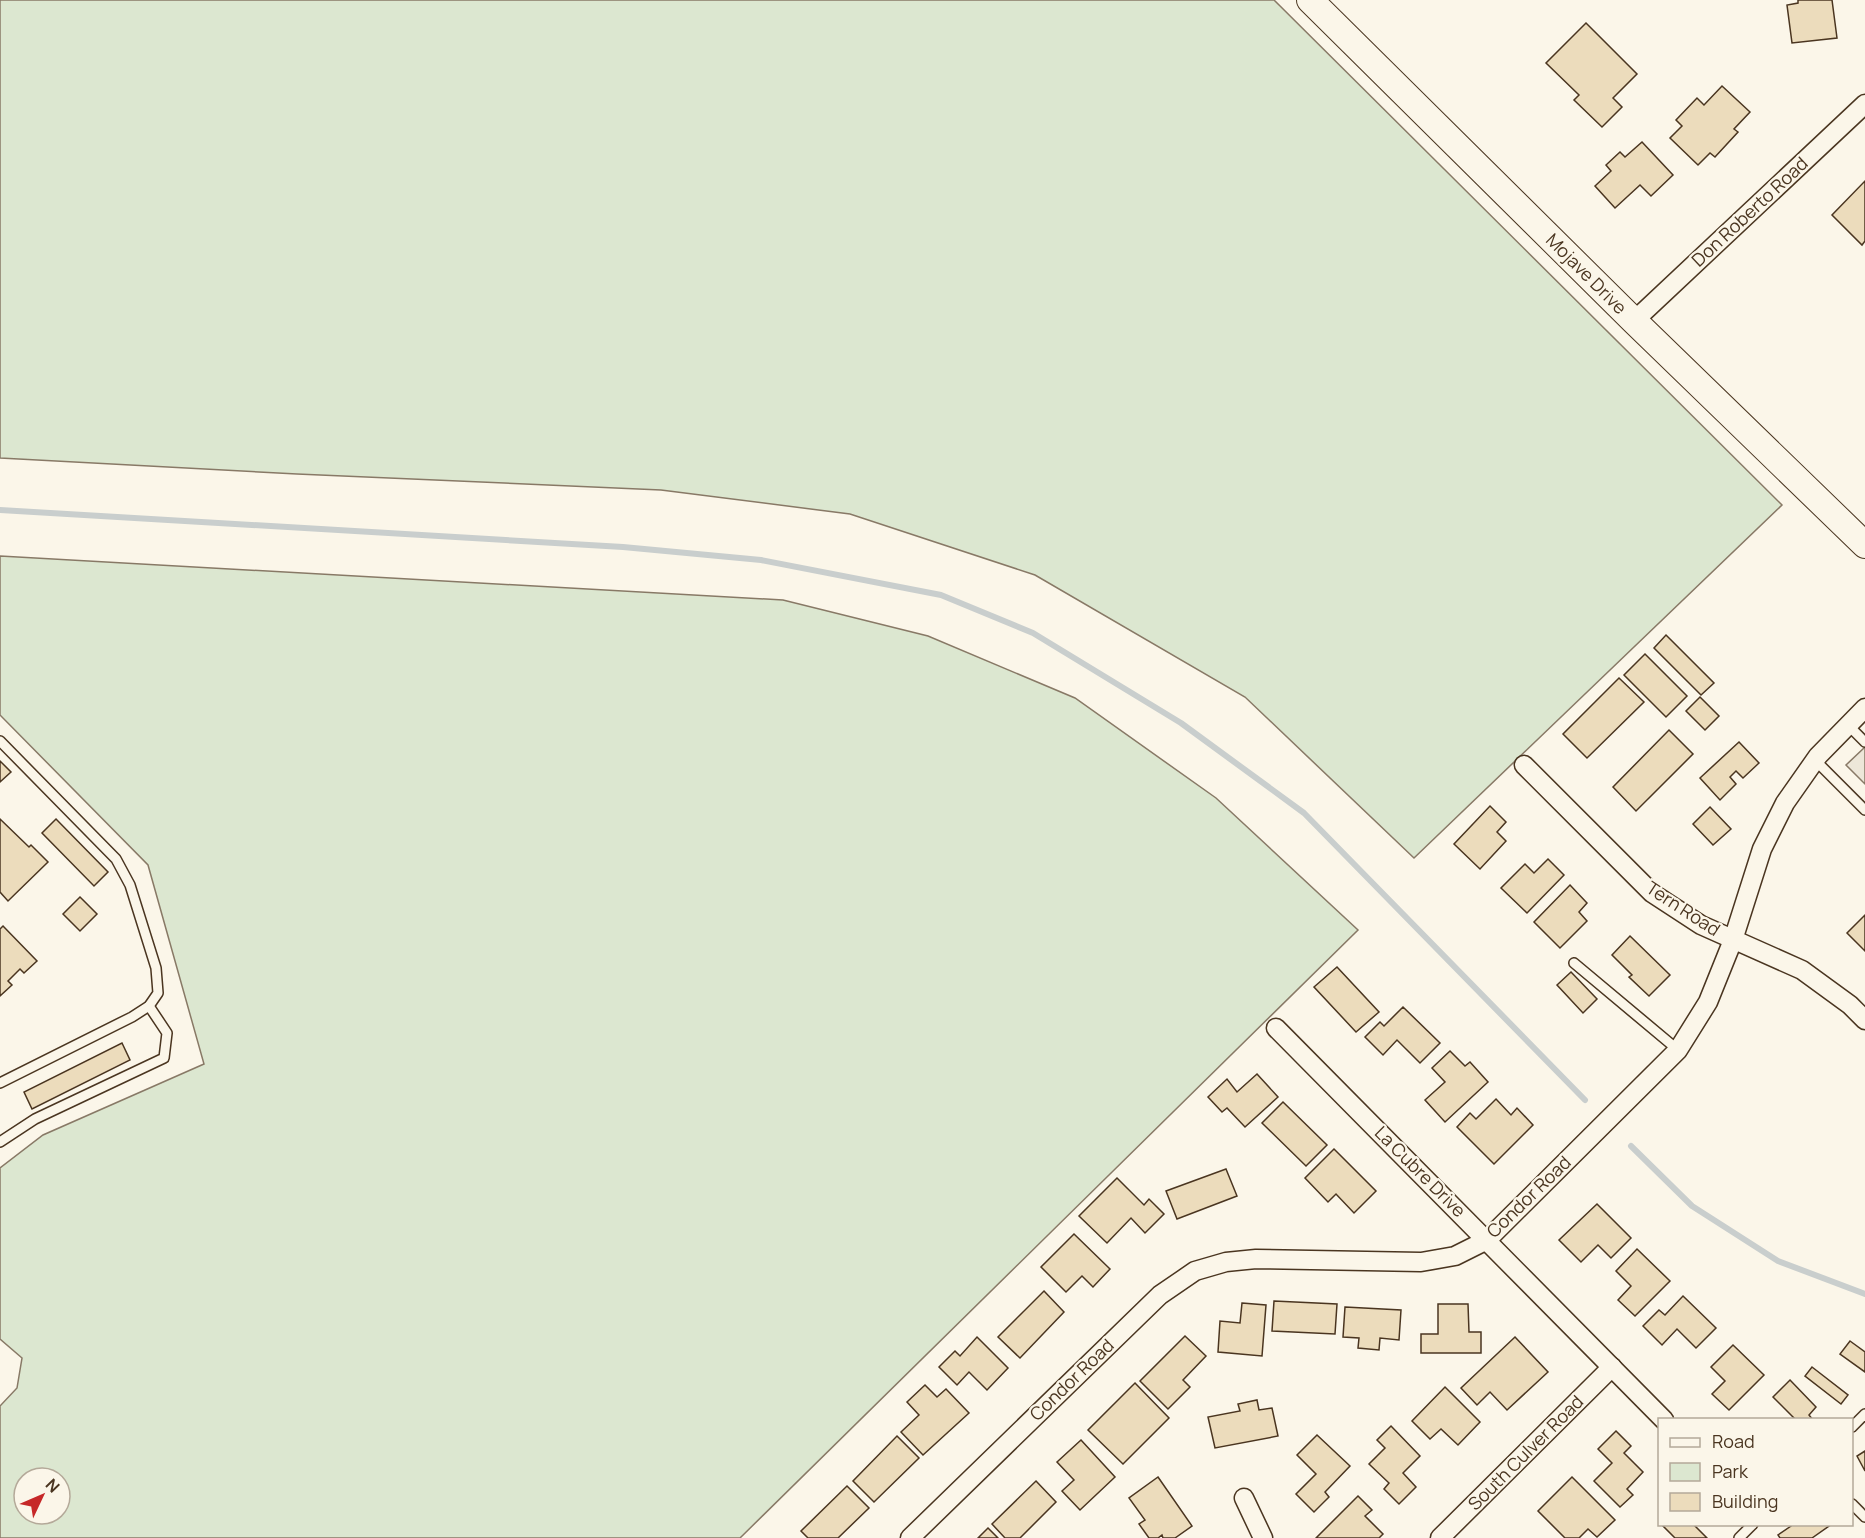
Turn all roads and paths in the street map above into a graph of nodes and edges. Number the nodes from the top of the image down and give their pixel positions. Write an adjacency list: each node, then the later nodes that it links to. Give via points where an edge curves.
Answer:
1 (1310, 0): 3 (main road, Mojave Drive)
2 (1865, 104): 3 (street, Don Roberto Road)
3 (1634, 321): 4 (main road, Mojave Drive)
4 (1865, 545)
5 (1865, 708): 6 (street, Condor Road)
6 (1848, 725): 8 (lane); 9 (street, Condor Road)
7 (0, 741): 14 (lane, via 116,860 130,885 156,968 158,993)
8 (1865, 742)
9 (1815, 760): 11 (lane); 12 (street, Condor Road, via 1785,803 1762,849)
10 (1524, 765): 12 (street, Tern Road, via 1652,893 1701,925)
11 (1865, 810)
12 (1733, 940): 15 (street, Tern Road, via 1802,970); 17 (street, Condor Road, via 1708,1002)
13 (1574, 963): 17 (lane)
14 (149, 1006): 18 (lane); 19 (lane, via 167,1033 164,1058 35,1119)
15 (1865, 1020)
16 (1276, 1028): 20 (street, La Cubre Drive)
17 (1678, 1050): 20 (street, Condor Road)
18 (0, 1083)
19 (0, 1142)
20 (1487, 1240): 21 (street, La Cubre Drive); 29 (street, Condor Road, via 1455,1256 1421,1262 1256,1259 1195,1271 1160,1295)
21 (1612, 1367): 23 (street, La Cubre Drive); 31 (street, South Culver Road)
22 (1865, 1414): 24 (lane)
23 (1663, 1418)
24 (1853, 1425)
25 (1244, 1498): 30 (street)
26 (1853, 1506): 27 (lane)
27 (1865, 1517)
28 (1751, 1526): 32 (lane)
29 (910, 1538)
30 (1263, 1538)
31 (1440, 1538)
32 (1739, 1538)

